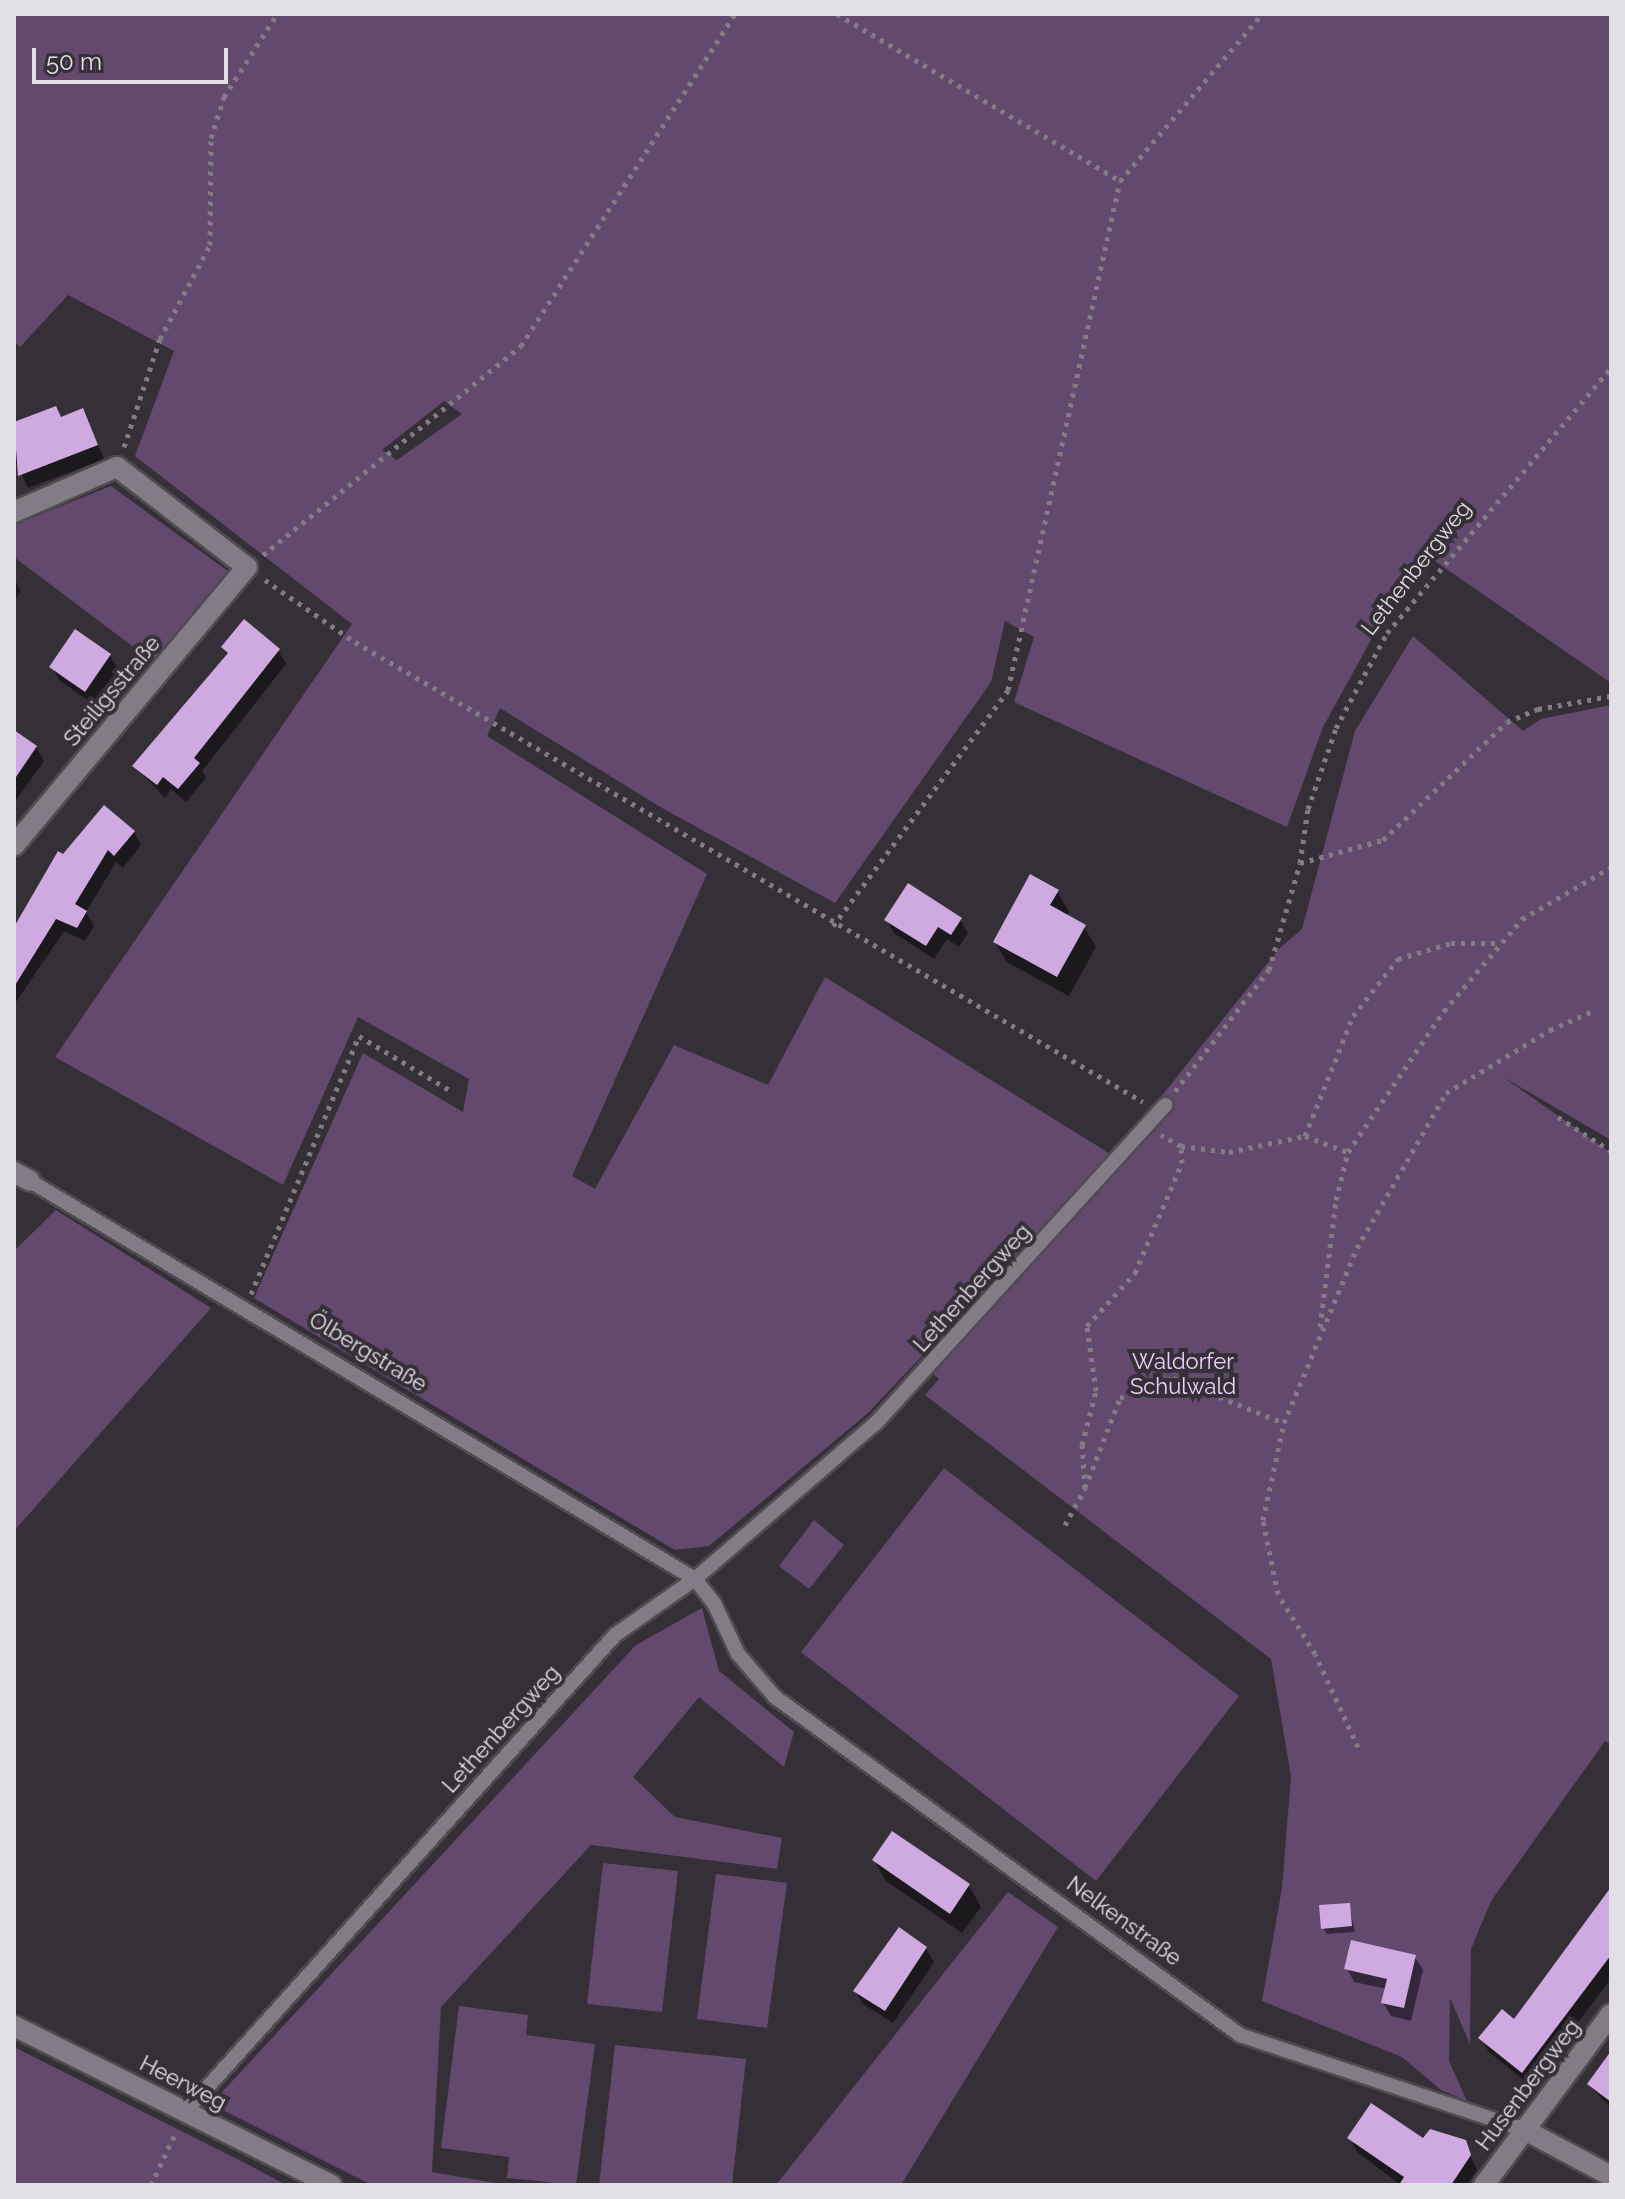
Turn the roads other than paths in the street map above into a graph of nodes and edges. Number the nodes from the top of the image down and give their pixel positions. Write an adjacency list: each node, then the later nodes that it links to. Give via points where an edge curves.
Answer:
1 (14, 512): 2 (street, Steiligsstraße, via 117,467 247,567)
2 (14, 846)
3 (1163, 1108): 5 (lane, Lethenbergweg, via 876,1423)
4 (22, 1176): 5 (lane, Ölbergstraße)
5 (695, 1579): 8 (lane, Lethenbergweg, via 615,1635); 9 (lane, Nelkenstraße, via 714,1603 738,1654 775,1697 1240,2035)
6 (1611, 2014): 9 (street, Husenbergweg)
7 (14, 2026): 8 (street, Heerweg)
8 (186, 2111): 11 (street, Heerweg)
9 (1523, 2129): 10 (street, Nelkenstraße); 12 (street, Husenbergweg)
10 (1611, 2176)
11 (331, 2185)
12 (1484, 2185)

